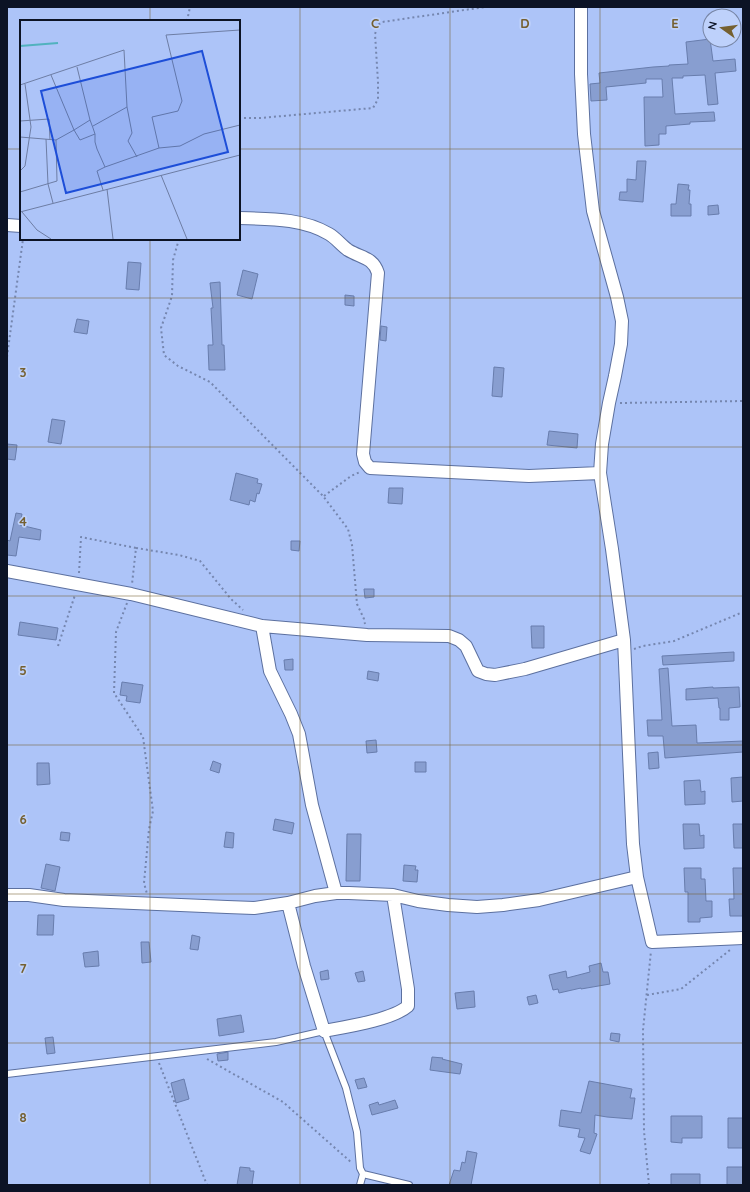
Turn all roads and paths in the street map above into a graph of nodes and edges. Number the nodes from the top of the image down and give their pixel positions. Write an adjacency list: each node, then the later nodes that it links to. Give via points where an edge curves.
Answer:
1 (190, 7): 4 (path)
2 (485, 7): 5 (path, via 389,20 378,25 375,34 378,99 373,108)
3 (581, 7): 13 (street, via 584,134 593,211 622,321 616,376)
4 (187, 20)
5 (240, 118)
6 (240, 218): 14 (street, via 282,220 317,228 376,266 378,273 363,454)
7 (7, 225): 8 (street)
8 (20, 226)
9 (23, 240): 11 (path)
10 (179, 240): 16 (path, via 173,260 172,296 162,328 164,355 178,366 210,382)
11 (7, 357)
12 (743, 401): 13 (path)
13 (609, 403): 15 (street)
14 (370, 468): 15 (street, via 529,476); 16 (path, via 351,476)
15 (600, 474): 25 (street)
16 (323, 496): 24 (path, via 348,529 352,545 357,604 364,619)
17 (136, 548): 19 (path, via 81,537); 20 (path); 22 (path, via 179,554 200,561 231,600)
18 (7, 571): 19 (street)
19 (78, 584): 20 (street); 26 (path)
20 (131, 594): 23 (street); 32 (path, via 116,632 114,693 143,736 153,811 144,883)
21 (743, 612): 25 (path, via 674,641 631,650)
22 (247, 613)
23 (262, 626): 24 (street); 28 (street, via 270,671 299,734 312,805)
24 (367, 635): 25 (street, via 449,636 466,646 478,670 495,675 525,669)
25 (624, 640): 27 (street, via 633,844)
26 (58, 646)
27 (637, 877): 30 (street, via 539,900 476,907 448,905); 34 (street)
28 (336, 893): 30 (street); 31 (street)
29 (7, 895): 32 (street)
30 (393, 895): 37 (street, via 408,989 408,1006 376,1020)
31 (288, 903): 32 (street, via 254,908); 37 (street)
32 (151, 904)
33 (743, 938): 34 (street)
34 (652, 942): 36 (path)
35 (731, 949): 36 (path, via 681,989)
36 (647, 995): 45 (path, via 643,1038 644,1131)
37 (324, 1031): 38 (lane, via 276,1042); 41 (lane, via 346,1088 357,1132 360,1168)
38 (194, 1052): 39 (lane); 41 (path, via 284,1102)
39 (162, 1056): 40 (lane); 42 (path, via 159,1062)
40 (7, 1074)
41 (363, 1174): 43 (lane); 44 (lane)
42 (207, 1185)
43 (360, 1185)
44 (409, 1185)
45 (649, 1185)

